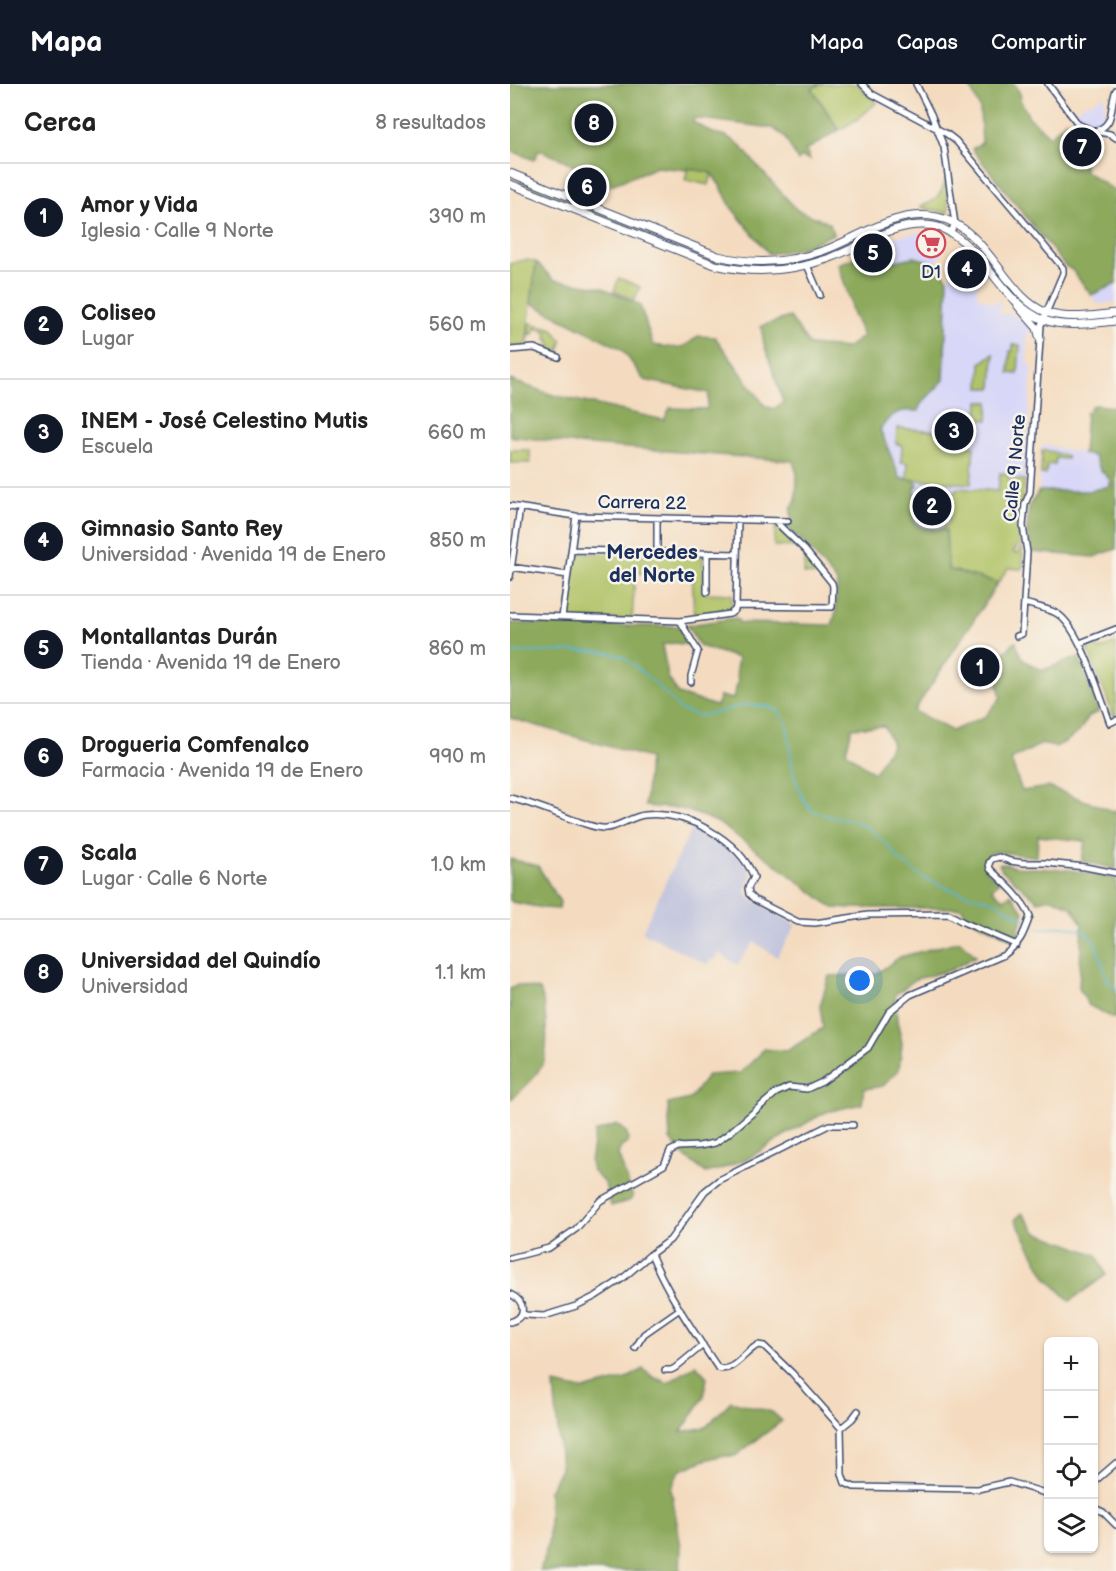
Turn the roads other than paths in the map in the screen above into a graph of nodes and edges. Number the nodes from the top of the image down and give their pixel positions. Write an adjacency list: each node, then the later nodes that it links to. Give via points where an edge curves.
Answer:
1 (862, 84): 6 (street, via 872,94)
2 (916, 84): 6 (street)
3 (1048, 84): 7 (street, via 1078,124)
4 (1115, 88): 5 (street); 7 (street, via 1109,120 1104,128)
5 (1116, 98)
6 (938, 130): 11 (street); 17 (street, Calle 9 Norte, via 956,141 1063,268)
7 (1093, 131): 8 (street)
8 (1116, 138)
9 (510, 173): 11 (main road, via 718,255 750,261 770,262 825,250 895,219 920,215)
10 (510, 184): 13 (main road, via 715,265 770,272)
11 (955, 224): 12 (street); 17 (main road, via 985,249 1013,285)
12 (950, 233): 13 (main road, via 931,225 897,228); 15 (main road, via 978,255)
13 (807, 265): 14 (street)
14 (820, 295)
15 (1014, 299): 17 (main road); 19 (main road, via 1037,328)
16 (1116, 313): 17 (main road)
17 (1045, 316): 18 (main road, via 1071,324); 19 (street, Calle 9 Norte)
18 (1116, 321)
19 (1040, 339): 37 (street, Calle 9 Norte, via 1030,492 1023,526 1027,552)
20 (510, 350): 21 (street, via 534,348)
21 (558, 357)
22 (510, 506): 23 (street, Carrera 22)
23 (519, 508): 24 (street, Carrera 22); 33 (street)
24 (576, 516): 25 (street, Carrera 22); 29 (street)
25 (657, 518): 26 (street, Carrera 22); 30 (street)
26 (738, 519): 27 (street, Carrera 22); 32 (street)
27 (775, 521): 28 (street, Carrera 22); 38 (street, via 832,583 832,607)
28 (788, 521)
29 (572, 550): 30 (street); 34 (street)
30 (657, 552): 31 (street)
31 (707, 553): 32 (street); 36 (street)
32 (737, 554): 38 (street)
33 (510, 567): 34 (street); 35 (street)
34 (568, 575): 40 (street)
35 (510, 577)
36 (707, 592)
37 (1024, 603): 43 (street, Calle 9 Norte, via 1022,634); 44 (street, via 1056,612)
38 (736, 606): 41 (street, via 730,614)
39 (510, 615): 40 (street)
40 (562, 617): 41 (street)
41 (680, 621): 45 (street, via 698,651)
42 (1116, 629): 44 (street)
43 (1017, 636)
44 (1080, 643): 46 (street)
45 (691, 682)
46 (1113, 722)
47 (510, 798): 49 (street, via 602,828 657,814 693,822 736,849 754,877 748,888 755,900 798,922 868,915 949,914)
48 (1116, 873): 49 (street, via 992,859 990,869 1030,916)
49 (1017, 945): 52 (street, via 1004,955 910,995 890,1012 868,1048 822,1082 807,1089 789,1087 776,1093 715,1143 678,1146 670,1151 664,1165 600,1201 576,1229 549,1248)
50 (853, 1125): 51 (street, via 829,1125 719,1180 705,1191 670,1240)
51 (651, 1254): 54 (street); 55 (street, via 622,1279 576,1306 544,1316)
52 (510, 1258)
53 (510, 1294): 55 (street, via 522,1303)
54 (680, 1309): 57 (street); 58 (street, via 644,1334)
55 (522, 1313): 56 (street)
56 (510, 1322)
57 (703, 1346): 59 (street, via 675,1368); 61 (street, via 723,1370 753,1347 764,1346)
58 (634, 1348)
59 (666, 1370)
60 (858, 1411): 61 (street)
61 (840, 1428): 64 (street, via 842,1474 845,1483 854,1487 978,1489 1009,1482)
62 (1116, 1463): 63 (street)
63 (1098, 1479)
64 (1044, 1493)
65 (1098, 1510): 66 (street)
66 (1116, 1525)

